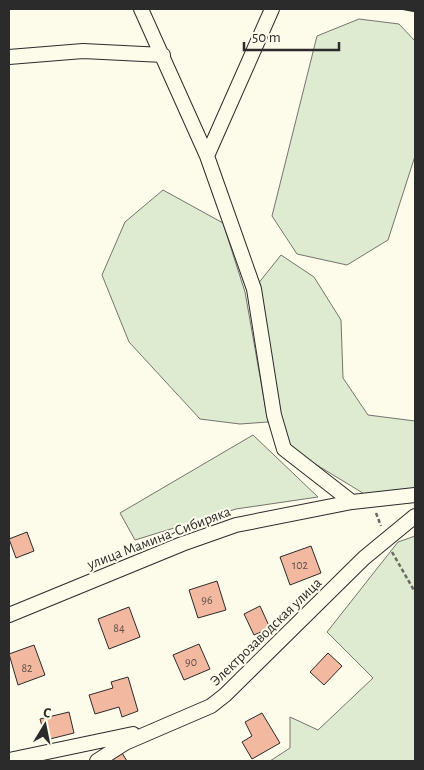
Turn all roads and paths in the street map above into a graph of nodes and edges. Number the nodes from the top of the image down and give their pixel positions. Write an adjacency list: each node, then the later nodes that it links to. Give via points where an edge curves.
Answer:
1 (141, 9): 3 (street)
2 (272, 9): 5 (street)
3 (163, 55): 4 (street, via 82,51); 5 (street)
4 (9, 57)
5 (207, 156): 7 (street, via 254,288 274,415 284,449)
6 (415, 495): 7 (street, улица Мамина-Сибиряка)
7 (352, 502): 9 (street, улица Мамина-Сибиряка, via 236,525)
8 (415, 516): 10 (street, Электрозаводская улица, via 364,558 226,695 210,706)
9 (9, 615)
10 (157, 729): 11 (street); 12 (street, Электрозаводская улица, via 125,743)
11 (9, 760)
12 (97, 761)

